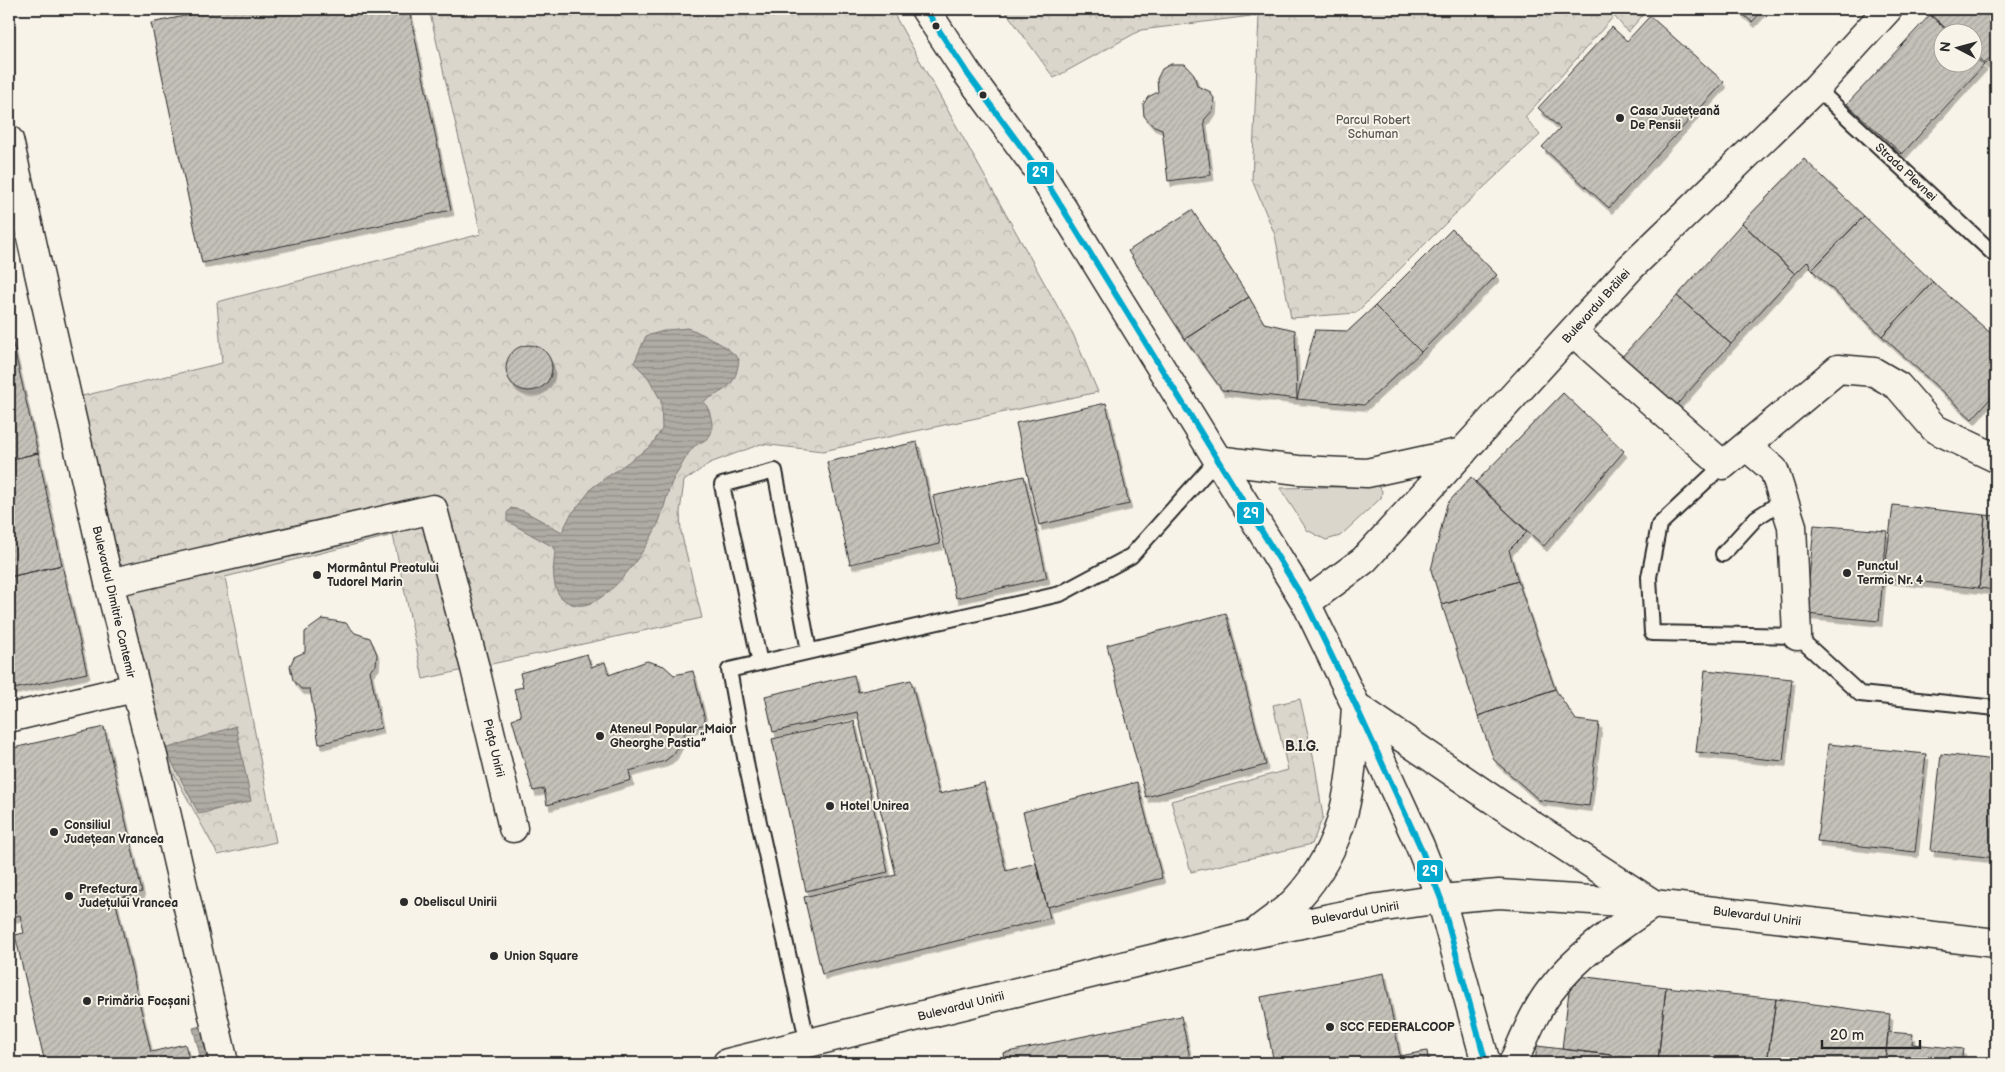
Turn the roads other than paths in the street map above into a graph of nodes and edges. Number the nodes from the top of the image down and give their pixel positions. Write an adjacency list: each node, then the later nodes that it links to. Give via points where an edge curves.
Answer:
1 (925, 9): 10 (main road, via 967,73 1042,175)
2 (1888, 9): 3 (main road, Bulevardul Brăilei)
3 (1816, 88): 5 (lane, Strada Plevnei); 6 (main road, Bulevardul Brăilei, via 1631,267)
4 (9, 140): 14 (main road, Bulevardul Dimitrie Cantemir)
5 (1996, 256)
6 (1574, 332): 8 (main road, Bulevardul Brăilei); 11 (main road)
7 (1746, 446): 9 (main road, via 1838,369 1874,372 1898,386 1935,429); 11 (main road); 12 (main road, via 1774,470)
8 (1463, 452): 10 (main road, via 1367,473 1298,470); 15 (main road, Bulevardul Brăilei, via 1364,560)
9 (1996, 458)
10 (1217, 460): 15 (main road); 17 (lane, via 1131,556 1060,594)
11 (1723, 466): 16 (lane, via 1659,525 1649,577 1652,633)
12 (1784, 500): 13 (lane, via 1756,518); 16 (main road, via 1792,526)
13 (1722, 554)
14 (110, 583): 19 (main road, Bulevardul Dimitrie Cantemir); 23 (main road, Piața Unirii, via 433,509)
15 (1306, 603): 20 (main road)
16 (1797, 636): 21 (lane, via 1860,694)
17 (809, 651): 18 (lane); 18 (lane, via 774,471 722,484)
18 (760, 663): 28 (lane, via 728,670)
19 (134, 688): 22 (main road); 29 (main road, Bulevardul Dimitrie Cantemir, via 154,760)
20 (1356, 706): 24 (main road); 25 (main road); 26 (main road, via 1353,760 1345,810 1327,860 1296,901)
21 (1996, 708)
22 (9, 718)
23 (513, 828)
24 (1441, 899): 25 (main road, Bulevardul Unirii, via 1499,894); 26 (main road, Bulevardul Unirii, via 1329,917); 31 (main road)
25 (1653, 904): 27 (main road, Bulevardul Unirii); 32 (main road, via 1618,927 1574,963 1550,992)
26 (1253, 934): 28 (main road, Bulevardul Unirii)
27 (1996, 943)
28 (808, 1044): 30 (main road, Bulevardul Unirii)
29 (224, 1063)
30 (727, 1063)
31 (1486, 1063)
32 (1513, 1063)

